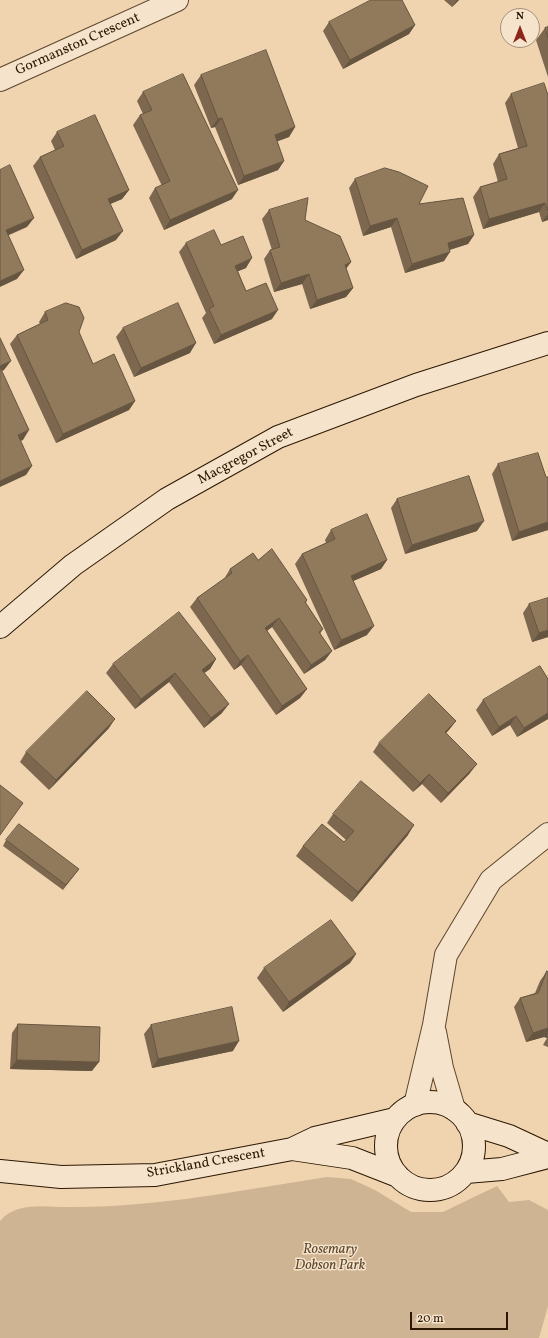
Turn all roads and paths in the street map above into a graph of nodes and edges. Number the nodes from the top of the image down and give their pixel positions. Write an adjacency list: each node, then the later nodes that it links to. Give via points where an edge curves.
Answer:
1 (177, 0): 2 (street, Gormanston Crescent)
2 (0, 80)
3 (548, 343): 4 (street, Macgregor Street, via 416,385 278,438 167,499 72,565)
4 (0, 627)
5 (548, 834): 6 (street, via 491,880 446,955)
6 (434, 1025): 7 (street); 8 (street, via 442,1068)
7 (415, 1105): 8 (street, via 435,1102 445,1105); 9 (street)
8 (460, 1116): 11 (street); 13 (street, via 474,1142 474,1156)
9 (395, 1119): 10 (street, Strickland Crescent, via 315,1138); 14 (street, via 388,1135 386,1150 390,1164)
10 (292, 1149): 12 (street, Strickland Crescent, via 156,1174 60,1177); 14 (street, Strickland Crescent, via 352,1158)
11 (548, 1156): 13 (street, via 502,1169)
12 (0, 1171)
13 (466, 1172): 14 (street, via 454,1183 434,1190 421,1190 408,1185)
14 (398, 1176)

